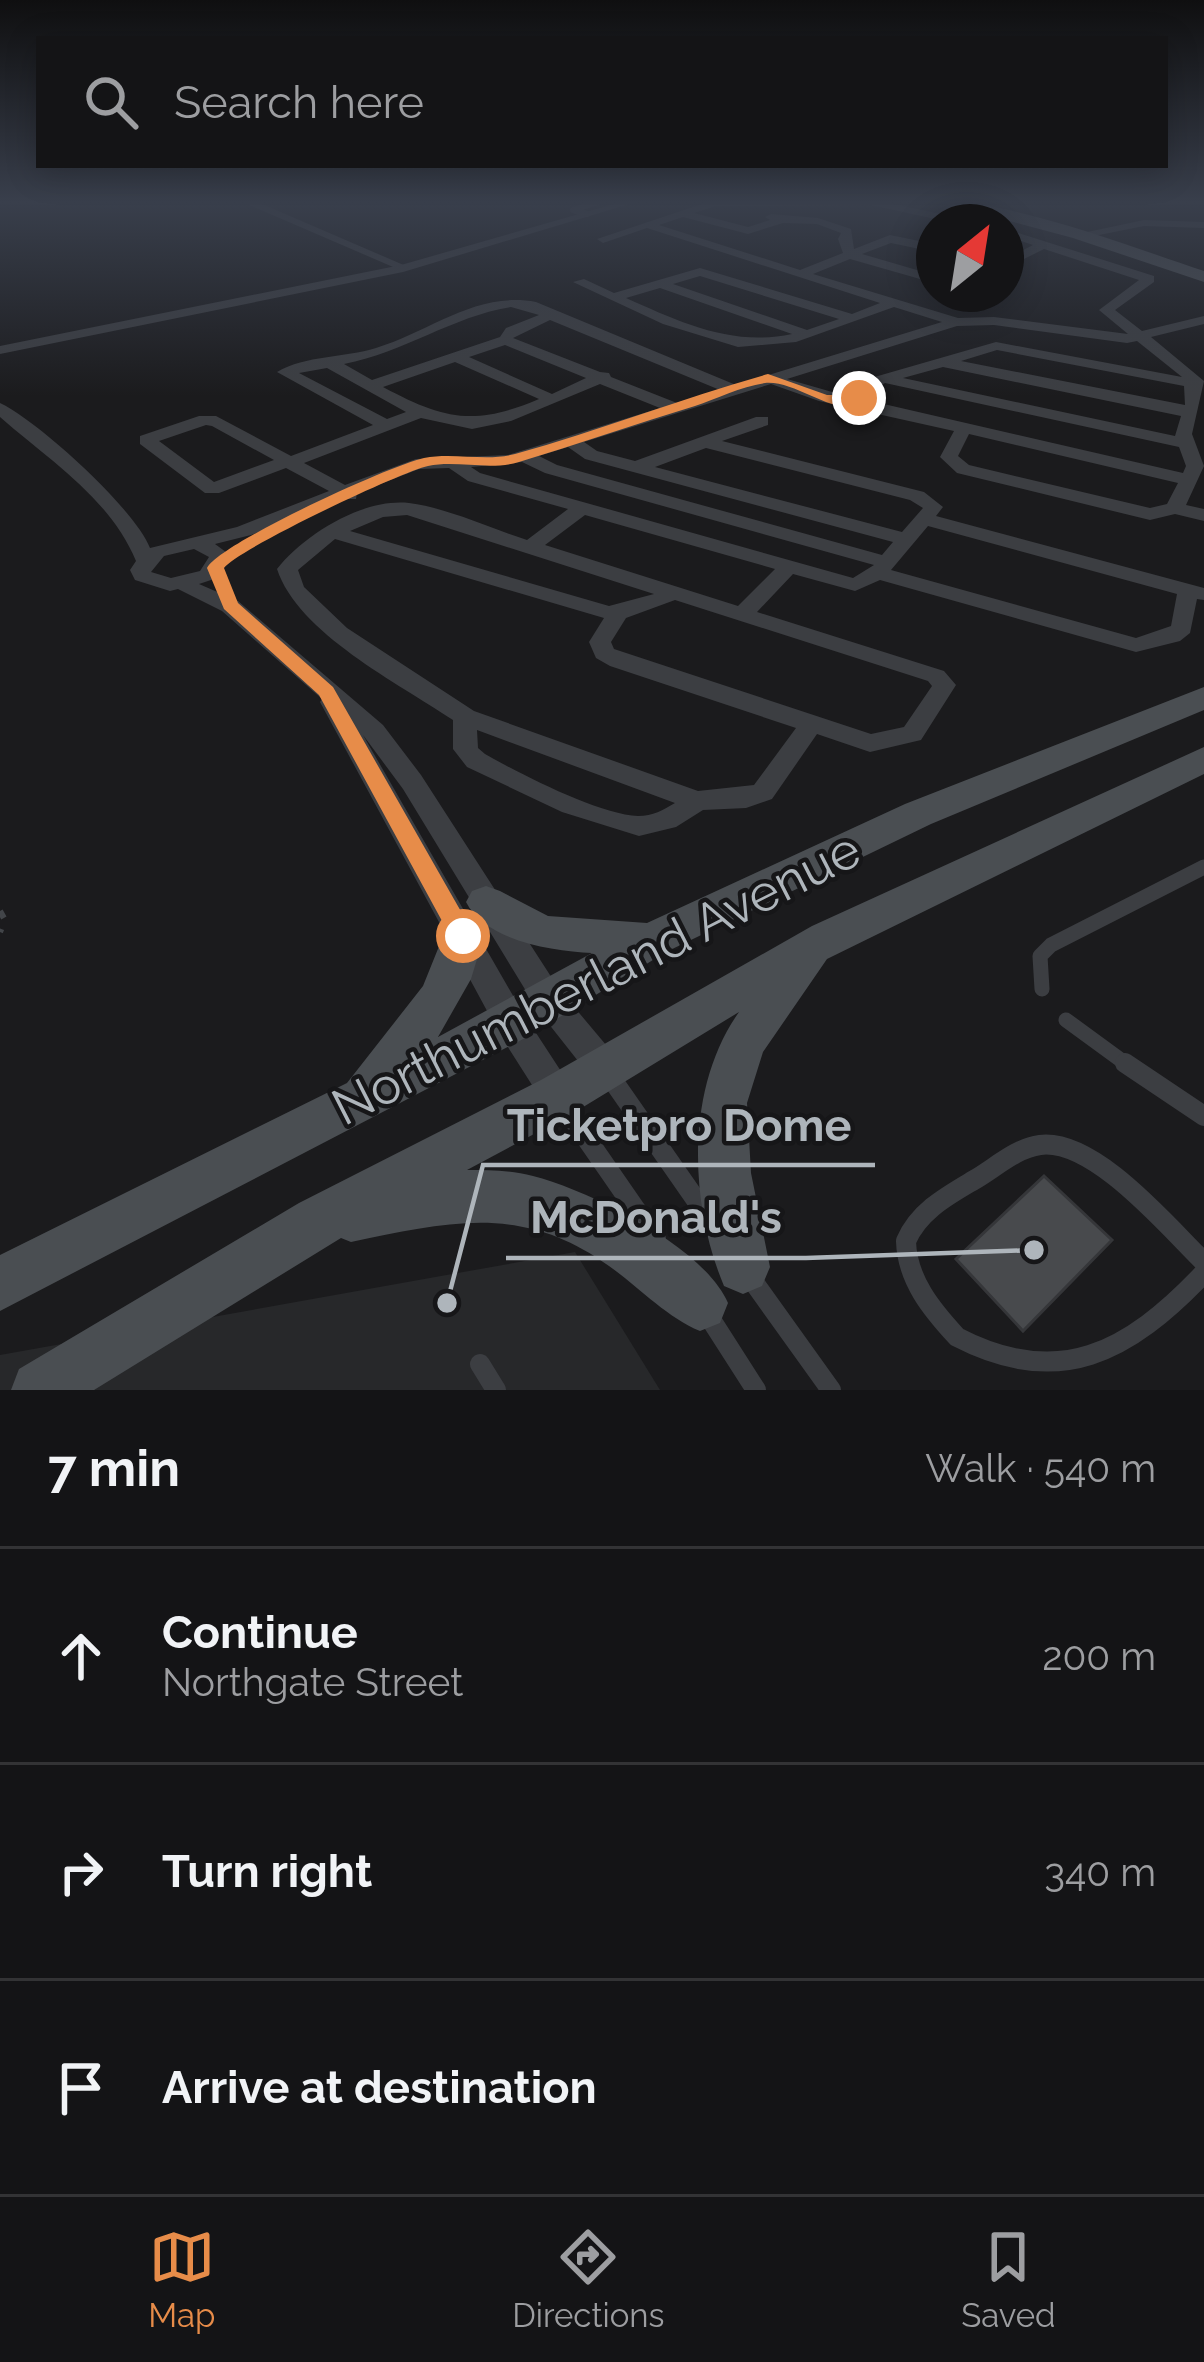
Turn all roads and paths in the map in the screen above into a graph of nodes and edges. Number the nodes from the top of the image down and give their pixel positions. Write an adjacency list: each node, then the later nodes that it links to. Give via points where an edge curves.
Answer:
1 (407, 267): 7 (street)
2 (732, 267): 8 (street)
3 (777, 267): 9 (street)
4 (819, 267): 9 (street)
5 (1114, 267): 21 (street, via 1149,279 1106,310)
6 (1174, 267): 10 (main road)
7 (403, 268): 23 (street)
8 (710, 274): 12 (street); 17 (street)
9 (801, 274): 15 (street)
10 (1204, 277)
11 (579, 282): 13 (street)
12 (658, 283): 13 (street); 20 (street)
13 (614, 297): 20 (street, via 733,342)
14 (916, 299): 15 (street)
15 (896, 304): 17 (street); 19 (street)
16 (550, 315): 22 (street); 25 (street, via 531,304 497,305 388,350); 34 (street)
17 (850, 318): 20 (street)
18 (1204, 320): 21 (street)
19 (956, 322): 21 (street); 30 (street)
20 (803, 333)
21 (1140, 339): 27 (street)
22 (505, 340): 24 (street); 29 (street)
23 (0, 350)
24 (457, 357): 32 (street); 35 (street)
25 (326, 361): 32 (street); 42 (street, via 285,372)
26 (940, 362): 31 (street); 33 (street, via 1005,347); 40 (street)
27 (1180, 363): 28 (street); 33 (street)
28 (1204, 364)
29 (604, 376): 35 (street); 38 (street)
30 (768, 378): 34 (street); 36 (street)
31 (884, 378): 36 (street, via 858,393); 46 (street)
32 (373, 385): 39 (street)
33 (1198, 385): 40 (street)
34 (732, 389): 38 (street)
35 (549, 398): 39 (street, via 472,424)
36 (863, 404): 43 (street)
37 (0, 408): 57 (street)
38 (677, 409): 44 (street)
39 (423, 411): 42 (street)
40 (1190, 413): 46 (street, via 1183,434)
41 (762, 421): 45 (street)
42 (386, 425): 49 (street)
43 (964, 428): 51 (street); 54 (street, via 949,457 962,469 1150,514)
44 (572, 442): 47 (street); 50 (street, via 581,452)
45 (704, 442): 50 (street); 58 (street, via 916,496 934,507)
46 (1193, 442): 51 (street)
47 (524, 456): 48 (street); 67 (street)
48 (456, 460): 52 (street, via 416,464); 53 (street, via 468,475)
49 (287, 463): 49 (street, via 210,420 146,440 212,489); 52 (street)
50 (637, 466): 61 (street)
51 (1195, 471): 54 (street)
52 (353, 490): 55 (street); 59 (street)
53 (582, 508): 63 (street); 66 (street)
54 (1175, 508): 56 (street)
55 (375, 509): 60 (street); 63 (street, via 409,509)
56 (1204, 515)
57 (123, 517): 62 (street); 64 (street)
58 (925, 519): 61 (street); 69 (street)
59 (262, 529): 62 (street); 65 (street)
60 (336, 533): 72 (street); 75 (street, via 290,565 294,589 339,633)
61 (908, 540): 67 (street)
62 (190, 543): 64 (street); 65 (street, via 216,549)
63 (531, 546): 70 (street)
64 (145, 560): 68 (street, via 140,570 148,581)
65 (218, 564): 68 (street); 71 (street)
66 (787, 568): 67 (street, via 855,585); 73 (street)
67 (882, 568): 69 (street, via 1136,645 1182,628)
68 (183, 584): 71 (street)
69 (1196, 593)
70 (673, 594): 72 (street); 73 (street)
71 (230, 606): 81 (street, via 326,692)
72 (618, 613): 76 (street, via 600,643 604,653)
73 (741, 616): 76 (street, via 923,671 944,685 912,734 896,740 870,742)
74 (1204, 698): 84 (main road, Northumberland Avenue, via 918,814)
75 (465, 717): 78 (street); 78 (street, via 471,759 628,825 666,823)
76 (810, 726): 78 (street, via 763,792)
77 (1204, 759): 83 (main road, Northumberland Avenue)
78 (698, 801)
79 (1204, 867): 85 (lane, via 1051,945 1040,956)
80 (0, 911): 82 (path)
81 (474, 919): 84 (main road); 86 (street); 86 (street); 90 (main road, via 438,1000)
82 (0, 932)
83 (827, 938): 88 (main road, Northumberland Avenue); 94 (main road, via 762,1010 734,1055 722,1099 722,1155)
84 (651, 940): 86 (main road, Northumberland Avenue)
85 (1042, 989)
86 (530, 1012): 88 (street); 89 (street); 90 (main road, Northumberland Avenue)
87 (1066, 1020): 91 (lane)
88 (605, 1069): 89 (main road, Northumberland Avenue); 94 (lane)
89 (557, 1096): 92 (main road, Northumberland Avenue); 97 (lane)
90 (355, 1102): 96 (main road, Northumberland Avenue)
91 (1204, 1116)
92 (318, 1222): 97 (main road, via 463,1196 526,1199 573,1213 634,1248); 101 (main road, Northumberland Avenue)
93 (1204, 1262): 100 (lane, via 1082,1156 1044,1143 1022,1149 926,1213 906,1241 909,1273 935,1312)
94 (742, 1267): 104 (lane)
95 (1204, 1273): 99 (lane)
96 (0, 1284)
97 (700, 1303): 103 (lane)
98 (480, 1364): 102 (lane)
99 (1098, 1374)
100 (1004, 1375)
101 (40, 1390)
102 (496, 1390)
103 (756, 1390)
104 (831, 1390)

